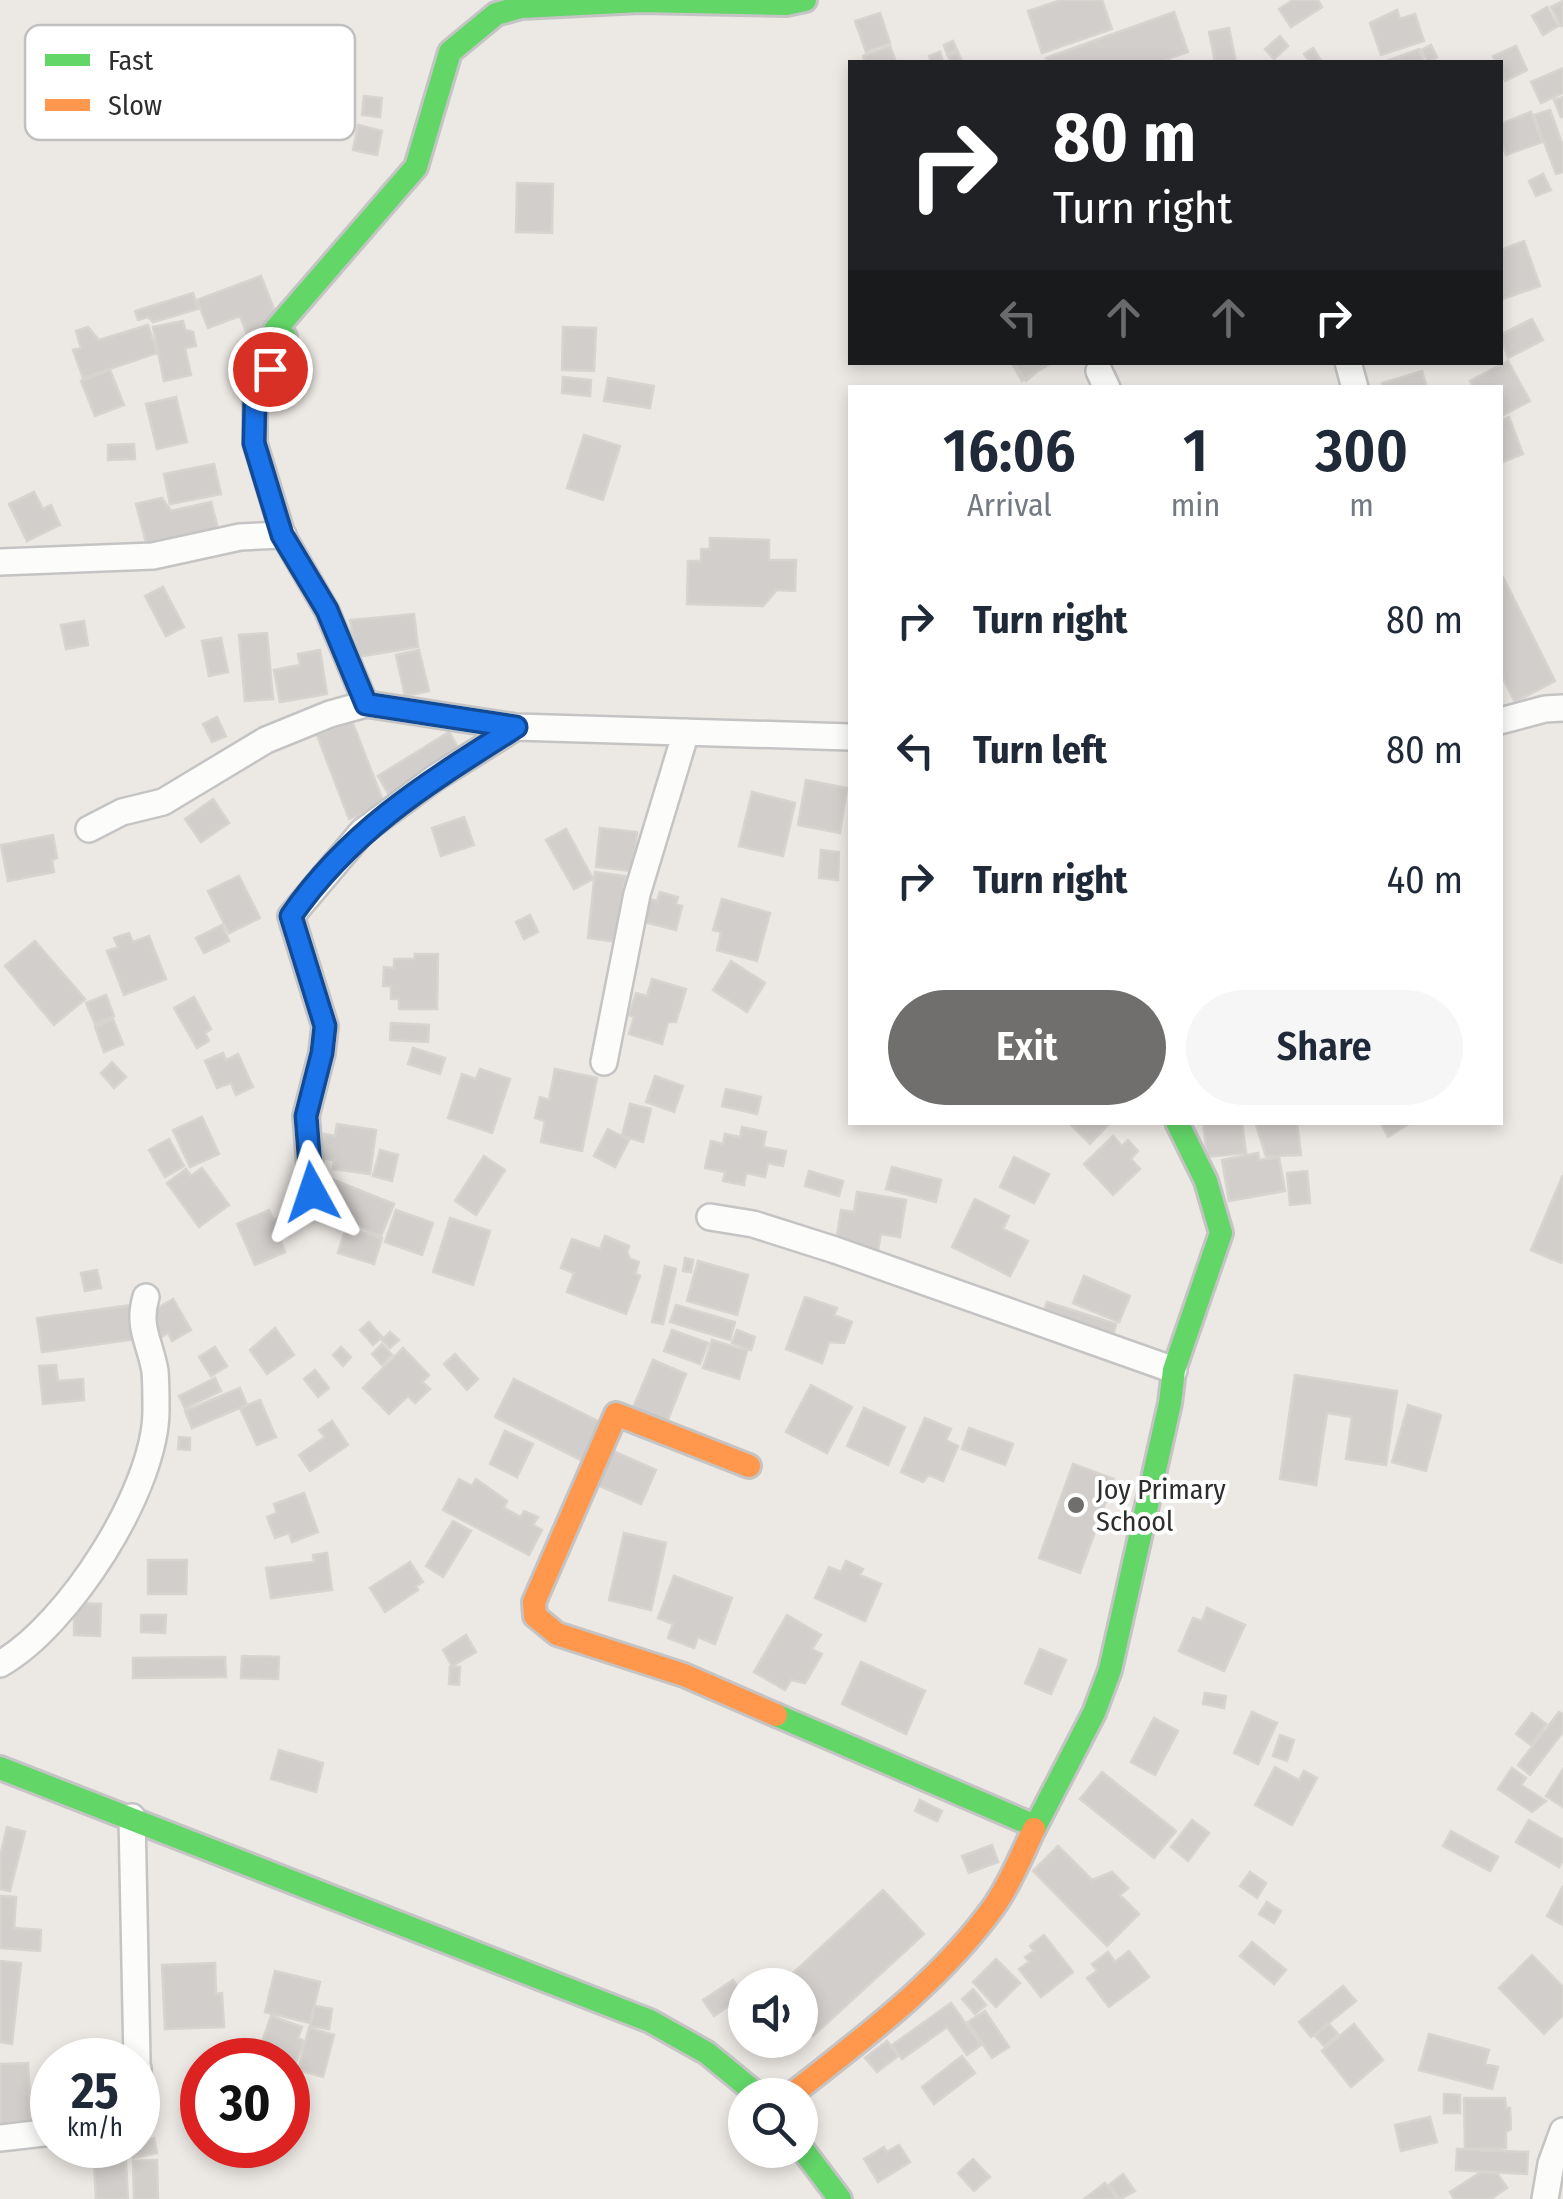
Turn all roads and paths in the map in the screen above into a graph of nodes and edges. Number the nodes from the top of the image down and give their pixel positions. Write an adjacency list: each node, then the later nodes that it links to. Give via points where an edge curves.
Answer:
1 (805, 0): 2 (street, via 522,7 487,20 450,52 416,167 275,330 284,337 255,400 254,443)
2 (282, 535): 3 (street, via 153,556); 4 (street, via 327,610)
3 (0, 562)
4 (366, 704): 7 (street); 10 (street, via 266,740 163,802 122,812)
5 (1563, 708): 6 (street)
6 (1503, 717)
7 (516, 727): 8 (street); 13 (street, via 362,832 291,916 325,1026 306,1116)
8 (686, 732): 9 (street); 11 (street, via 637,894)
9 (848, 737)
10 (89, 830)
11 (604, 1062)
12 (1178, 1125): 16 (street, via 1206,1180 1220,1233)
13 (312, 1192)
14 (710, 1217): 16 (street, via 819,1245)
15 (146, 1297): 18 (street, via 140,1316 155,1372 152,1446 79,1590 35,1640)
16 (1174, 1370): 21 (street, via 1110,1670)
17 (749, 1466): 21 (street, via 616,1414 534,1602 535,1616 557,1634 684,1675)
18 (0, 1664)
19 (0, 1768): 20 (street)
20 (132, 1817): 22 (street); 23 (street, via 650,2020)
21 (1035, 1826): 24 (street, via 997,1902 966,1942)
22 (137, 2038)
23 (737, 2078)
24 (811, 2078)
25 (1563, 2131): 30 (street)
26 (30, 2135): 27 (street)
27 (0, 2138)
28 (817, 2168): 29 (street)
29 (840, 2199)
30 (1545, 2199)

